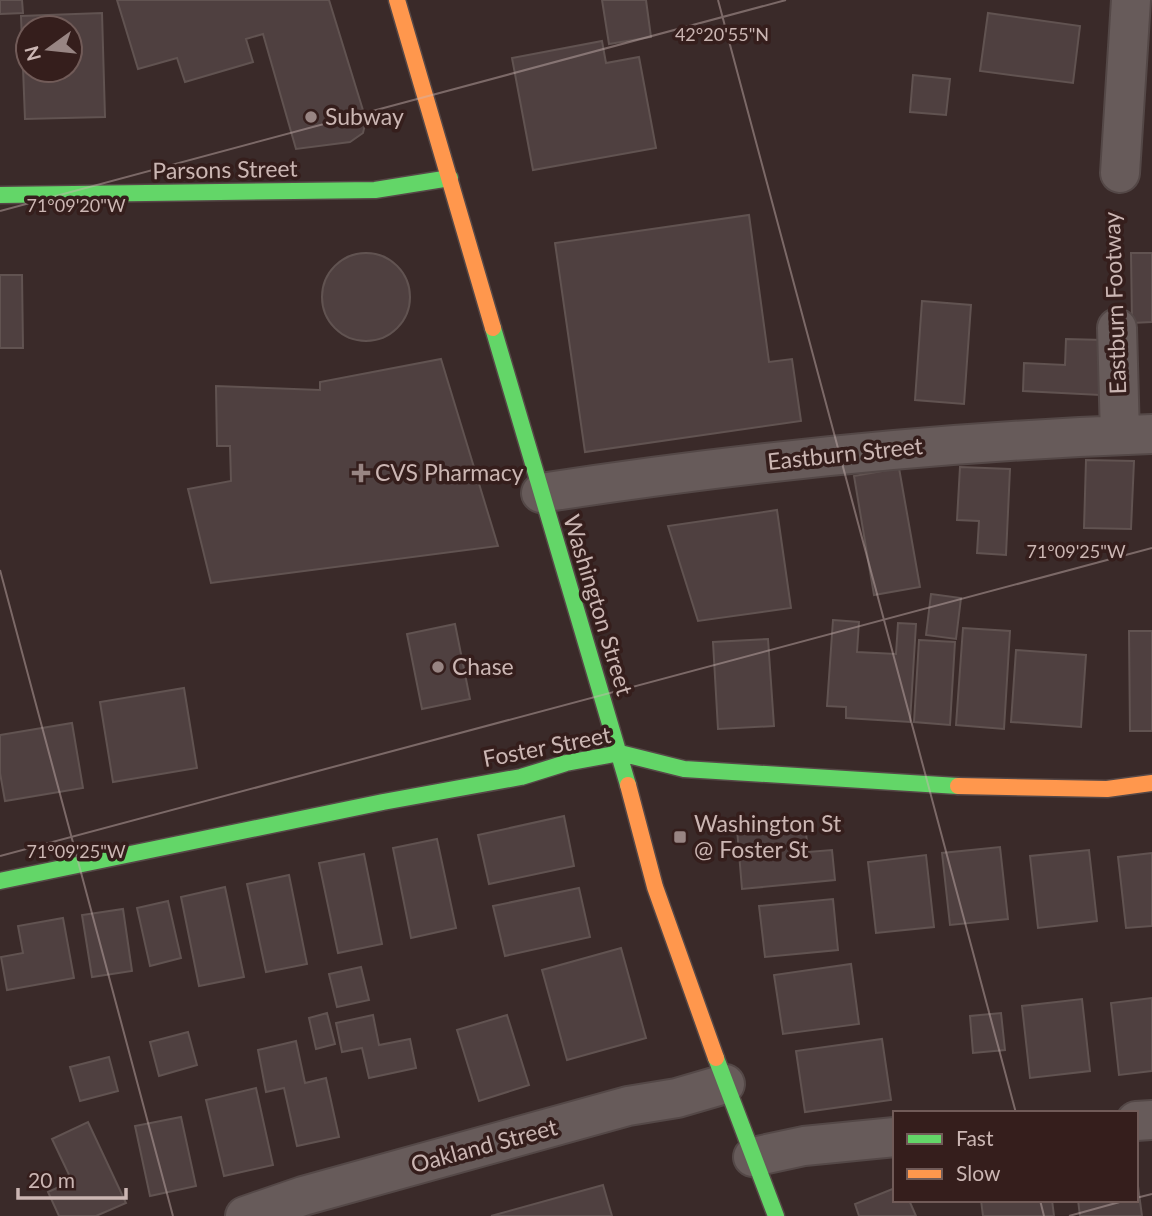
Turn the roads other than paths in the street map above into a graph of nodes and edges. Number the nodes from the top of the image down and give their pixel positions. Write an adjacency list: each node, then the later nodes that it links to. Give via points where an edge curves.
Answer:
1 (397, 0): 3 (street, Washington Street)
2 (1131, 0): 4 (street)
3 (450, 178): 5 (street, Parsons Street, via 375,190); 8 (street, Washington Street)
4 (1116, 185)
5 (0, 195)
6 (1117, 328): 7 (street, Eastburn Footway)
7 (1136, 434): 8 (street, Eastburn Street, via 794,458)
8 (541, 493): 9 (street, Washington Street)
9 (620, 753): 10 (street, Foster Street, via 684,769 948,786 1107,789); 11 (street, Foster Street); 12 (street, Washington Street, via 655,887)
10 (1152, 783)
11 (0, 881)
12 (725, 1084): 14 (street, Washington Street); 15 (street, Oakland Street, via 628,1106)
13 (893, 1137): 14 (street, via 804,1146)
14 (753, 1157): 16 (street, Washington Street)
15 (245, 1216)
16 (776, 1216)

